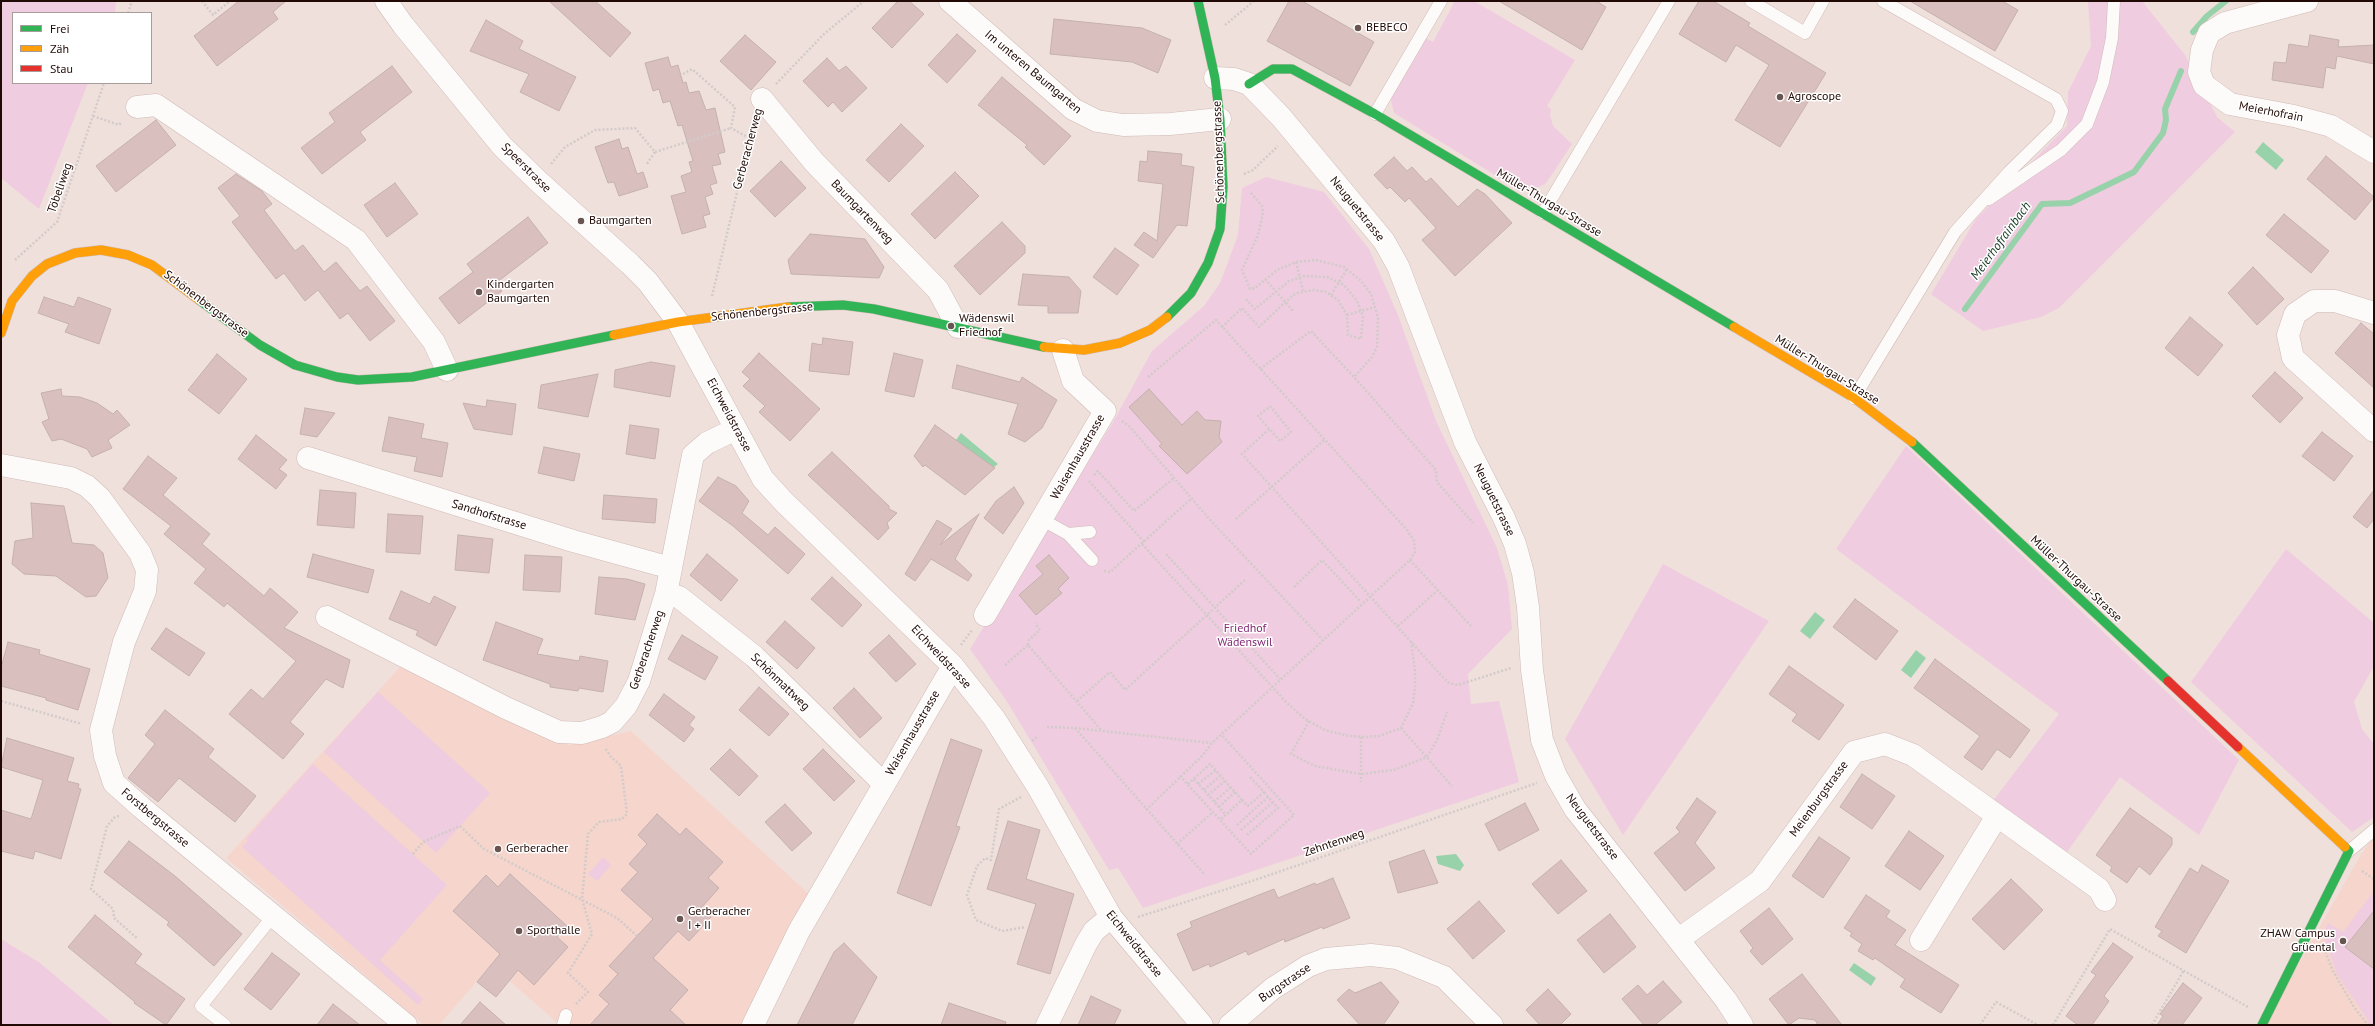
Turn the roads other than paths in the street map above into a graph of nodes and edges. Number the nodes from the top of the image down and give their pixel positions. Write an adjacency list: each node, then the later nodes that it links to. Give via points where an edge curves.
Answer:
1 (386, 1): 21 (street, Speerstrasse, via 499,142 538,182 648,282)
2 (950, 1): 16 (street, Im unteren Baumgarten, via 1073,109 1097,121 1130,125)
3 (1198, 1): 11 (street, Schönenbergstrasse)
4 (1441, 1): 15 (lane)
5 (1669, 1): 19 (lane)
6 (1751, 1): 7 (lane, via 1805,33)
7 (1823, 1)
8 (1884, 1): 18 (lane, via 2056,98 2062,111 2057,125)
9 (2114, 1): 18 (lane, via 2112,38 2104,82 2087,124 2061,150)
10 (2306, 1): 17 (street, Meierhofrain, via 2225,23 2209,33 2202,50 2199,72 2204,85 2230,104 2331,126)
11 (1215, 78): 12 (street, via 1234,79); 16 (street, Schönenbergstrasse)
12 (1249, 84): 15 (street, Müller-Thurgau-Strasse, via 1273,69 1286,68); 47 (street, Neuguetstrasse, via 1281,117 1370,221 1398,266 1459,428 1515,544 1526,594 1532,670 1542,740 1556,776 1575,809)
13 (762, 99): 22 (street, Baumgartenweg, via 814,162 938,290)
14 (137, 107): 25 (street, via 156,105 356,240 434,342)
15 (1375, 114): 19 (street, Müller-Thurgau-Strasse)
16 (1220, 119): 24 (street, Schönenbergstrasse, via 1223,187 1220,229 1208,263 1191,293 1164,320 1135,338 1100,348)
17 (2374, 152)
18 (1975, 209): 26 (lane, via 1956,232)
19 (1543, 213): 26 (street, Müller-Thurgau-Strasse)
20 (2374, 313): 28 (street, via 2335,301 2314,301 2295,314 2288,335 2293,358)
21 (678, 322): 22 (street, Schönenbergstrasse, via 789,307 843,305 901,314); 25 (street, Schönenbergstrasse); 27 (street, Eichweidstrasse)
22 (958, 327): 24 (street, Schönenbergstrasse)
23 (1, 333): 25 (street, Schönenbergstrasse, via 12,301 32,276 47,264 75,253 101,250 128,254 152,265 260,345 295,365 314,372 337,377 378,380)
24 (1062, 350): 31 (street, Waisenhausstrasse, via 1074,381 1105,411)
25 (447, 370)
26 (1854, 398): 43 (street, Müller-Thurgau-Strasse, via 1912,442)
27 (736, 429): 35 (street, Gerberacherweg, via 707,443 693,455); 39 (street, Eichweidstrasse, via 763,479 784,502)
28 (2374, 431)
29 (308, 458): 35 (street, Sandhofstrasse, via 573,541)
30 (1, 465): 45 (street, Forstbergstrasse, via 71,478 87,486 100,498 140,553 147,570 145,591 124,642 101,730 105,756 114,783)
31 (1041, 519): 33 (lane); 37 (street, Waisenhausstrasse)
32 (1090, 532): 33 (lane)
33 (1068, 534): 34 (lane)
34 (1092, 560)
35 (671, 568): 36 (street, Gerberacherweg)
36 (666, 594): 38 (street, Gerberacherweg, via 639,681 626,706 612,722 582,733 559,732 506,708); 40 (street, Schönmattweg, via 679,597 756,657)
37 (985, 615)
38 (327, 617)
39 (953, 666): 40 (street, Waisenhausstrasse); 46 (street, Eichweidstrasse, via 994,718 1038,787)
40 (884, 784): 52 (street, Waisenhausstrasse, via 799,931)
41 (1997, 816): 44 (street, Meienburgstrasse, via 2099,889); 47 (street, Meienburgstrasse, via 1913,755 1885,744 1854,752 1760,881); 48 (street)
42 (2374, 830): 43 (lane)
43 (2349, 851): 49 (street)
44 (2105, 900)
45 (273, 916): 50 (lane, via 201,1006); 51 (street, Forstbergstrasse)
46 (1114, 922): 53 (street, via 1098,927 1086,944); 54 (street, Eichweidstrasse)
47 (1679, 939): 57 (street, Neuguetstrasse)
48 (1921, 940)
49 (2264, 1021)
50 (225, 1025)
51 (406, 1025)
52 (753, 1025)
53 (1047, 1025)
54 (1202, 1025)
55 (1230, 1025): 56 (street, Burgstrasse, via 1272,989 1308,966 1326,959 1370,955 1397,958 1444,977)
56 (1492, 1025)
57 (1742, 1025)

